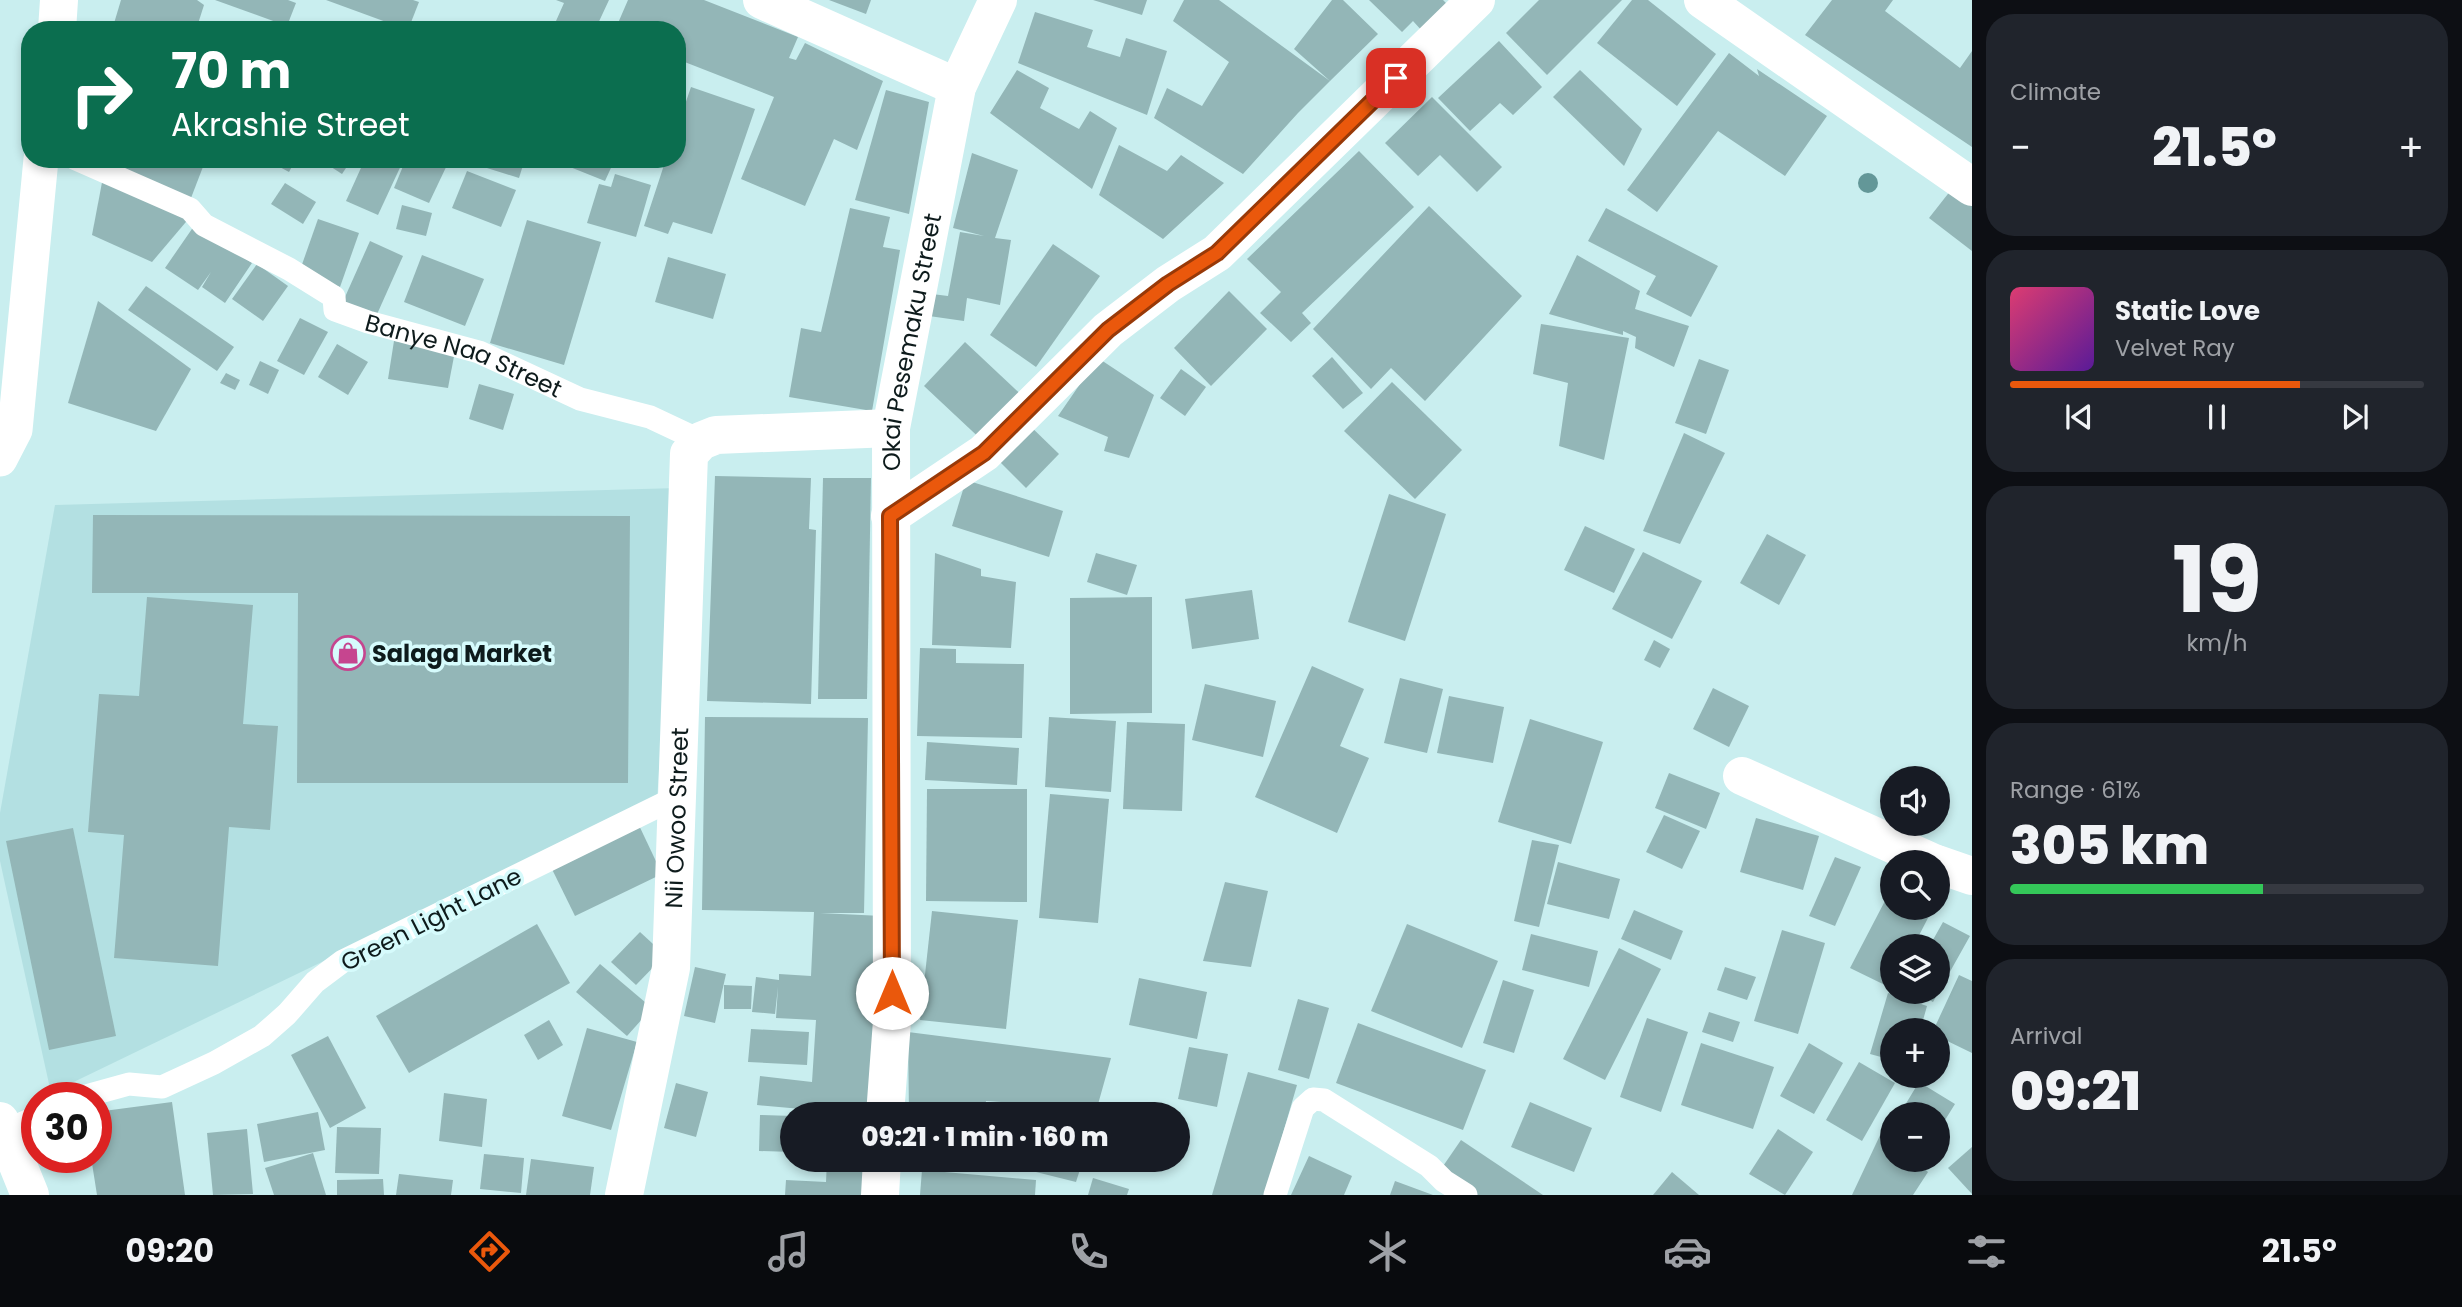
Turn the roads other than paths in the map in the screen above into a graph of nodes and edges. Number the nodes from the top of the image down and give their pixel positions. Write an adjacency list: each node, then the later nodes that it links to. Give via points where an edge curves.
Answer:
1 (60, 0): 6 (street)
2 (762, 0): 7 (street)
3 (998, 0): 7 (street, Okai Pesemaku Street)
4 (1476, 0): 14 (street, via 1217,253 1108,330 984,453)
5 (1703, 0): 10 (street)
6 (58, 21)
7 (957, 88): 11 (street, Okai Pesemaku Street)
8 (40, 168): 13 (street, via 15,430)
9 (97, 168): 12 (lane, Banye Naa Street, via 191,209 204,225 334,297 335,310 479,352 580,399 650,417)
10 (1972, 187)
11 (891, 428): 12 (street, via 716,435); 14 (street, Okai Pesemaku Street)
12 (701, 440): 16 (street, Nii Owoo Street, via 689,454)
13 (0, 459)
14 (890, 516): 21 (street, Okai Pesemaku Street, via 892,1021)
15 (1742, 776): 17 (street)
16 (679, 796): 20 (lane, Green Light Lane, via 343,961 262,1035 214,1063 162,1087 129,1084); 25 (street, Nii Owoo Street, via 671,968)
17 (1907, 850)
18 (1950, 868): 19 (street)
19 (1972, 876)
20 (112, 1089)
21 (886, 1102)
22 (14, 1123): 24 (street)
23 (881, 1172): 26 (street)
24 (30, 1195)
25 (624, 1195)
26 (880, 1195)
27 (1275, 1195): 28 (lane, via 1303,1108 1313,1098 1324,1100 1418,1158)
28 (1466, 1195)

